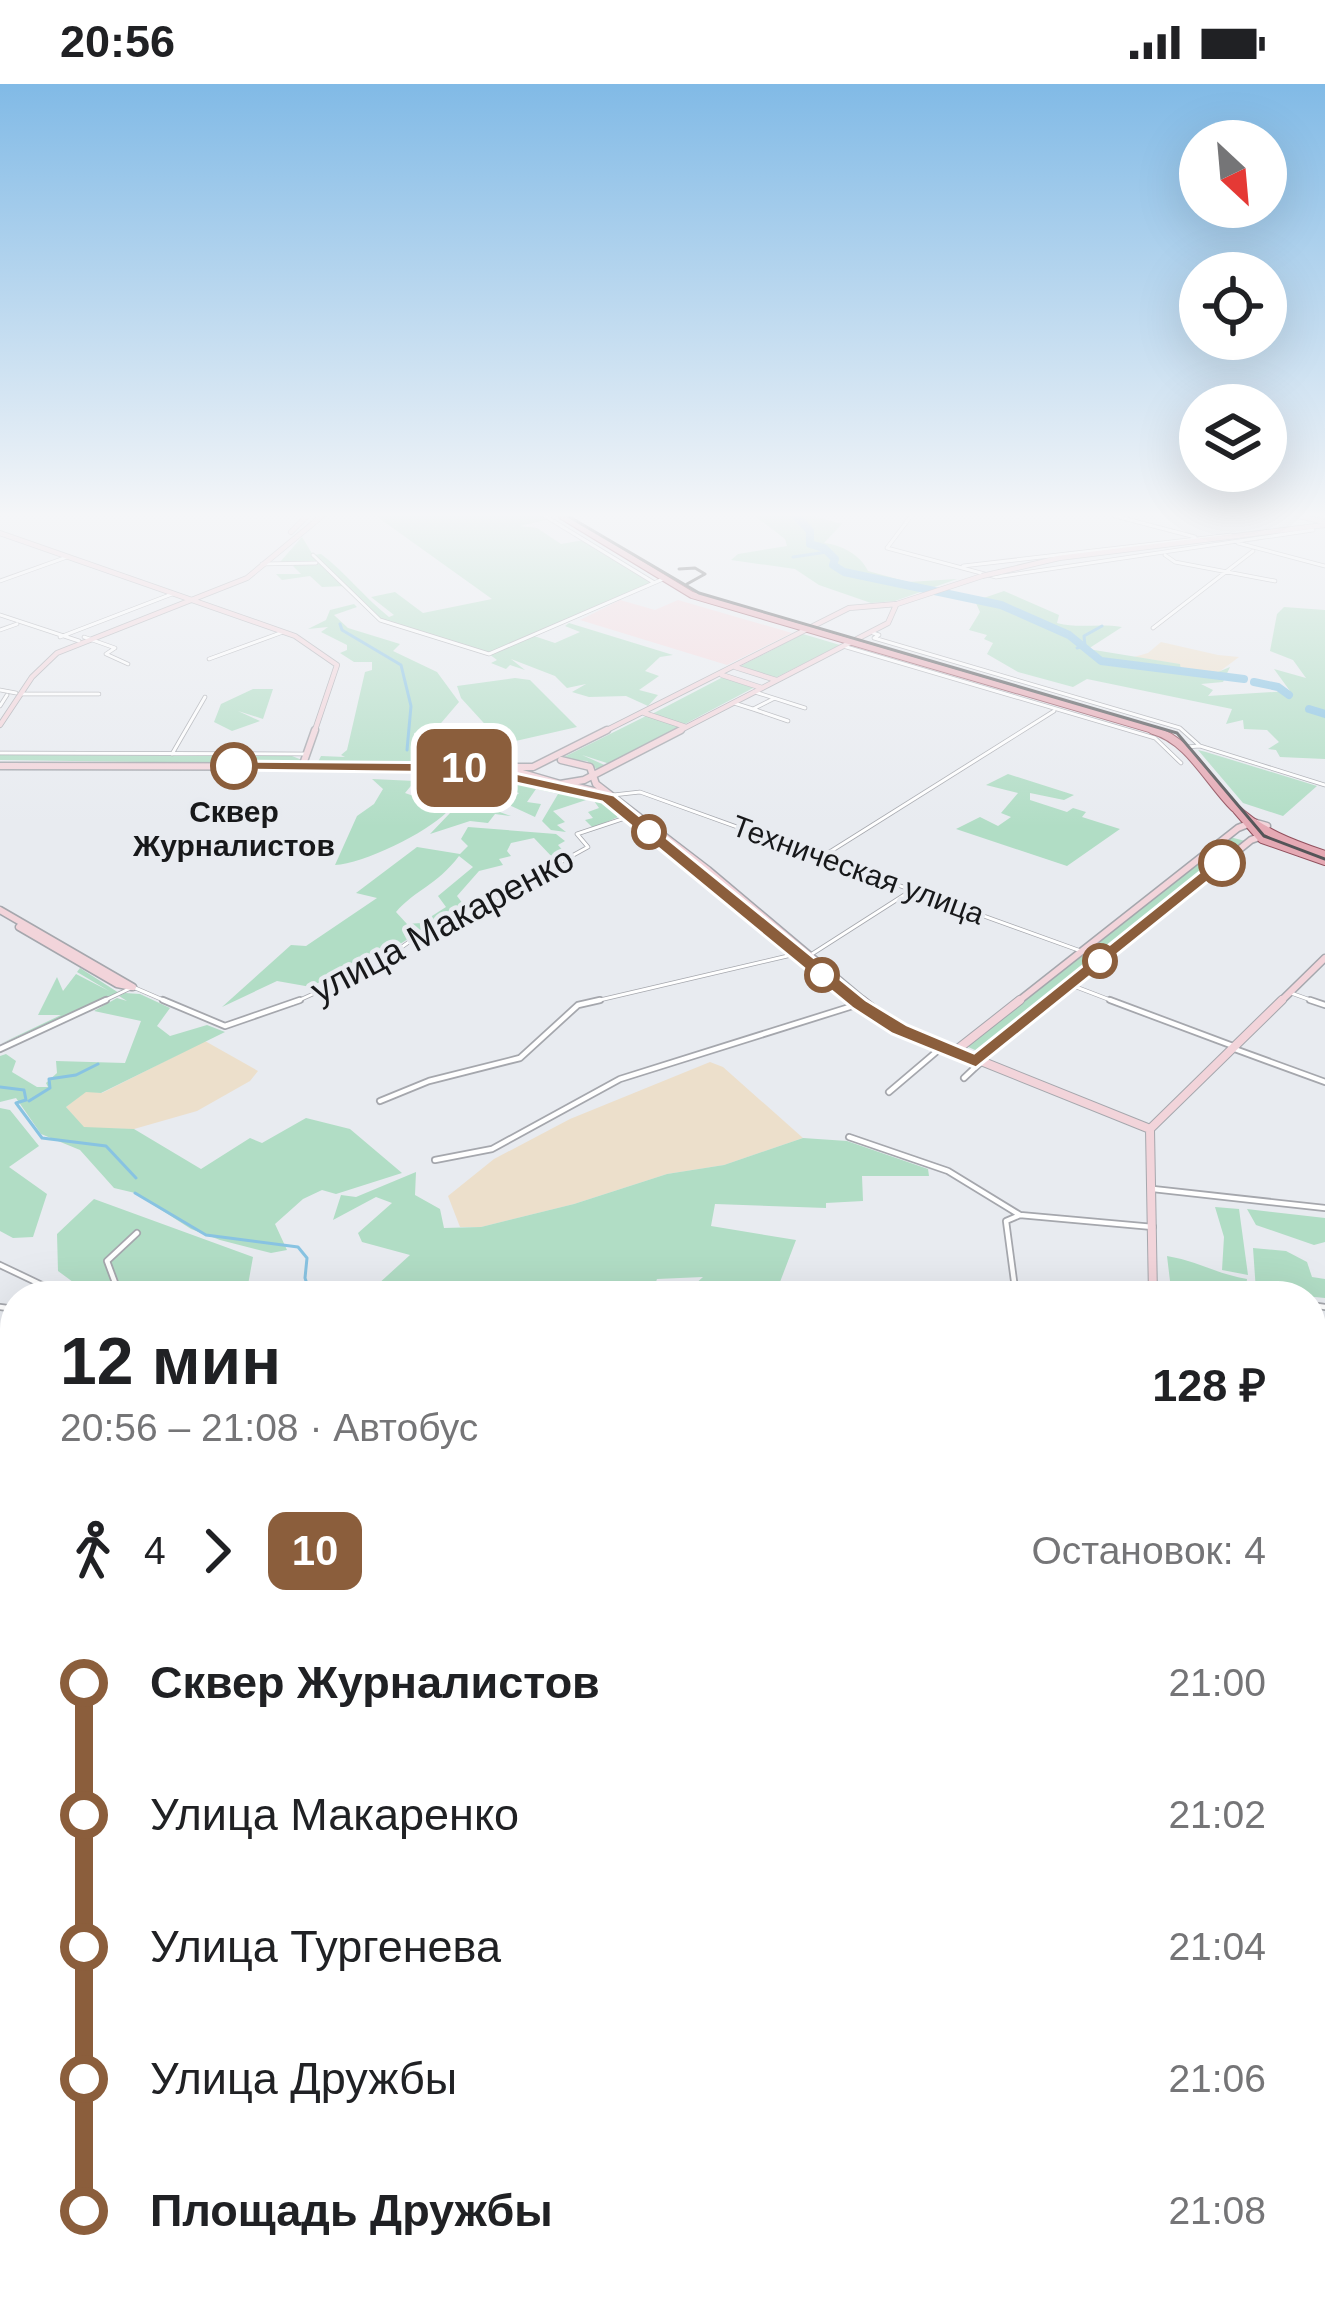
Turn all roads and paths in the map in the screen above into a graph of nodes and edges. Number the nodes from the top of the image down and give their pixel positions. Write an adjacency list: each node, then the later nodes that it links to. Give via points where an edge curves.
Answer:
1 (13, 619): 11 (street)
2 (105, 619): 17 (street)
3 (135, 619): 18 (main road)
4 (247, 619): 15 (main road)
5 (379, 619): 6 (street, via 489,654)
6 (567, 619)
7 (775, 619): 13 (main road)
8 (831, 619): 13 (main road)
9 (890, 619): 19 (main road)
10 (1164, 619): 12 (street)
11 (21, 622): 14 (street); 17 (street)
12 (1153, 628)
13 (808, 629): 19 (main road); 22 (main road)
14 (0, 630)
15 (283, 632): 20 (street); 44 (main road, via 337,665)
16 (873, 633): 40 (street, via 1180,728)
17 (60, 637): 18 (street)
18 (82, 639): 21 (street, via 116,649 106,654); 27 (main road)
19 (847, 644): 24 (main road); 33 (main road)
20 (209, 659)
21 (128, 664)
22 (735, 667): 23 (main road); 24 (main road)
23 (720, 675): 25 (main road); 36 (main road)
24 (778, 680): 25 (main road)
25 (759, 690): 30 (street); 31 (main road)
26 (0, 691): 27 (street)
27 (14, 693): 28 (street); 32 (street); 38 (main road)
28 (99, 694)
29 (205, 697): 43 (street)
30 (774, 698): 34 (street); 35 (street)
31 (734, 703): 35 (street); 39 (main road)
32 (0, 706)
33 (1061, 707): 41 (main road, via 1162,731); 47 (street, via 1155,738); 63 (street)
34 (805, 708)
35 (753, 709): 37 (street)
36 (644, 713): 39 (main road); 42 (main road)
37 (788, 721)
38 (0, 722)
39 (688, 728): 49 (main road)
40 (1200, 746): 41 (street); 55 (street)
41 (1186, 747): 58 (main road)
42 (567, 753): 46 (main road); 50 (main road)
43 (172, 754): 44 (street); 45 (street)
44 (307, 754): 48 (main road)
45 (0, 760): 48 (main road)
46 (547, 763): 51 (main road); 52 (main road); 53 (main road, via 581,762)
47 (1180, 764)
48 (302, 766): 50 (main road)
49 (612, 766): 53 (main road); 56 (main road, via 598,776)
50 (470, 768): 51 (main road); 57 (main road)
51 (505, 770): 52 (main road)
52 (541, 778): 54 (main road)
53 (592, 778): 54 (main road); 56 (main road)
54 (565, 784): 57 (main road)
55 (1325, 785)
56 (604, 789): 57 (main road)
57 (610, 796): 59 (main road); 63 (street, Техническая улица, via 640,792)
58 (1237, 810): 60 (main road); 61 (main road)
59 (635, 815): 67 (main road); 74 (street, улица Макаренко, via 577,834 588,847 440,920 376,966 273,1012 225,1027)
60 (1242, 822): 61 (main road); 62 (main road); 68 (main road)
61 (1270, 830): 62 (main road); 64 (main road)
62 (1258, 839): 64 (main road); 72 (main road)
63 (820, 858): 65 (street, Техническая улица)
64 (1325, 858)
65 (912, 890): 68 (street, Техническая улица); 69 (street)
66 (0, 913): 74 (main road)
67 (768, 923): 69 (main road); 70 (main road)
68 (1081, 951): 72 (street, Техническая улица); 81 (main road)
69 (810, 953): 70 (main road); 76 (main road)
70 (796, 954): 76 (main road); 86 (street, via 578,1005 520,1058)
71 (1325, 958): 75 (main road)
72 (1103, 959): 73 (main road)
73 (1071, 985): 79 (street); 82 (main road)
74 (133, 987): 80 (street)
75 (1287, 992): 77 (street); 79 (main road)
76 (863, 1003): 78 (main road); 89 (street, via 620,1079 520,1139)
77 (1325, 1005)
78 (942, 1047): 81 (main road); 85 (street)
79 (1232, 1047): 84 (street); 87 (main road)
80 (0, 1048)
81 (954, 1052): 82 (main road)
82 (979, 1062): 83 (street); 87 (main road)
83 (964, 1078)
84 (1325, 1082)
85 (889, 1093)
86 (380, 1101)
87 (1150, 1129): 90 (main road)
88 (849, 1137): 92 (street, via 948,1171)
89 (434, 1160)
90 (1153, 1189): 91 (street); 95 (main road)
91 (1325, 1208)
92 (1009, 1209): 93 (street); 94 (street)
93 (1021, 1215): 94 (street); 95 (street)
94 (1006, 1221): 100 (street)
95 (1153, 1227): 101 (main road)
96 (137, 1233): 99 (street, via 107,1261)
97 (0, 1265): 98 (street)
98 (34, 1281)
99 (114, 1281)
100 (1014, 1281)
101 (1153, 1281)

